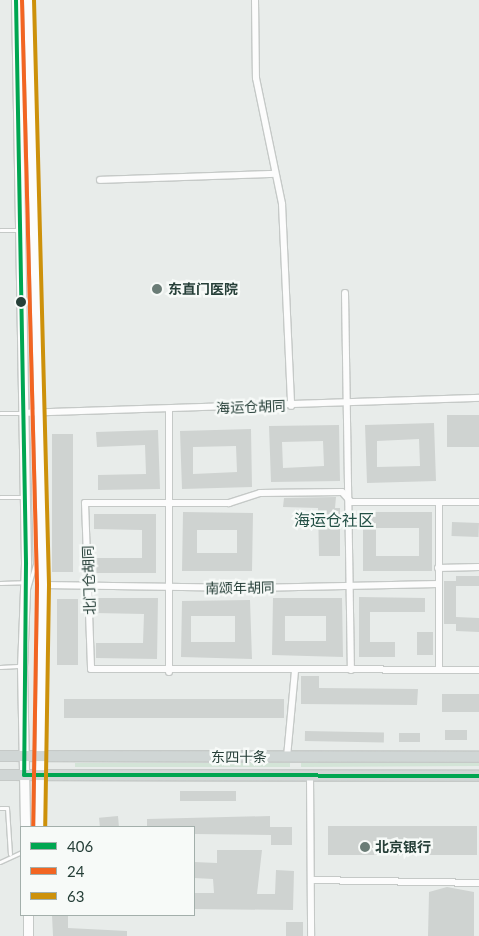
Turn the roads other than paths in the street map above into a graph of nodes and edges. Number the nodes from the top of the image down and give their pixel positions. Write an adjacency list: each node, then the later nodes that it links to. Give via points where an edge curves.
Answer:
1 (16, 0): 8 (main road)
2 (22, 0): 15 (lane)
3 (28, 0): 15 (main road)
4 (255, 0): 5 (street, via 256,78)
5 (274, 174): 6 (street); 12 (street, via 282,204)
6 (100, 180)
7 (0, 230): 8 (lane)
8 (21, 230): 15 (main road)
9 (345, 293): 11 (street)
10 (479, 398): 11 (street, 海运仓胡同)
11 (350, 403): 12 (street, 海运仓胡同); 19 (street)
12 (291, 406): 13 (street, 海运仓胡同)
13 (169, 409): 15 (street, 海运仓胡同); 18 (street)
14 (0, 413): 15 (lane)
15 (30, 413): 17 (main road); 27 (main road); 31 (lane, via 35,564)
16 (0, 497): 17 (lane)
17 (25, 497): 24 (main road)
18 (170, 502): 19 (street, 北门仓胡同, via 229,502 260,493 342,492); 29 (street, 北门仓胡同, via 85,502); 30 (street)
19 (351, 502): 21 (street, 北门仓胡同); 28 (street)
20 (479, 502): 21 (street, 北门仓胡同)
21 (439, 503): 23 (street)
22 (479, 567): 23 (street)
23 (438, 568): 26 (street)
24 (24, 582): 25 (lane); 31 (main road)
25 (0, 583)
26 (438, 584): 28 (street, 南颂年胡同); 35 (street)
27 (43, 585): 29 (street, 南颂年胡同); 41 (main road)
28 (353, 585): 30 (street, 南颂年胡同); 34 (street)
29 (90, 587): 30 (street, 南颂年胡同); 38 (street, 北门仓胡同, via 91,669)
30 (169, 588): 38 (street)
31 (23, 598): 32 (main road)
32 (22, 666): 33 (lane); 39 (main road)
33 (0, 667)
34 (351, 670): 35 (street, 北门仓胡同); 37 (street, 北门仓胡同)
35 (439, 670): 36 (street, 北门仓胡同)
36 (479, 670)
37 (295, 671): 38 (street, 北门仓胡同); 42 (street)
38 (169, 672)
39 (24, 755): 40 (main road, 东四十条); 41 (main road, 东四十条); 45 (main road)
40 (0, 756)
41 (44, 756): 42 (main road, 东四十条); 46 (main road)
42 (287, 757): 43 (main road, 东四十条)
43 (479, 757)
44 (0, 775): 45 (main road, 东四十条)
45 (24, 775): 46 (main road, 东四十条); 50 (main road)
46 (40, 776): 47 (main road, 东四十条); 51 (main road)
47 (310, 776): 48 (main road, 东四十条); 55 (street)
48 (479, 776)
49 (0, 808): 53 (lane, via 7,808)
50 (26, 826)
51 (39, 826)
52 (20, 852): 53 (lane)
53 (10, 854): 54 (lane)
54 (0, 862)
55 (310, 880): 56 (street); 59 (street)
56 (479, 883)
57 (28, 916): 58 (main road)
58 (28, 936)
59 (310, 936)

